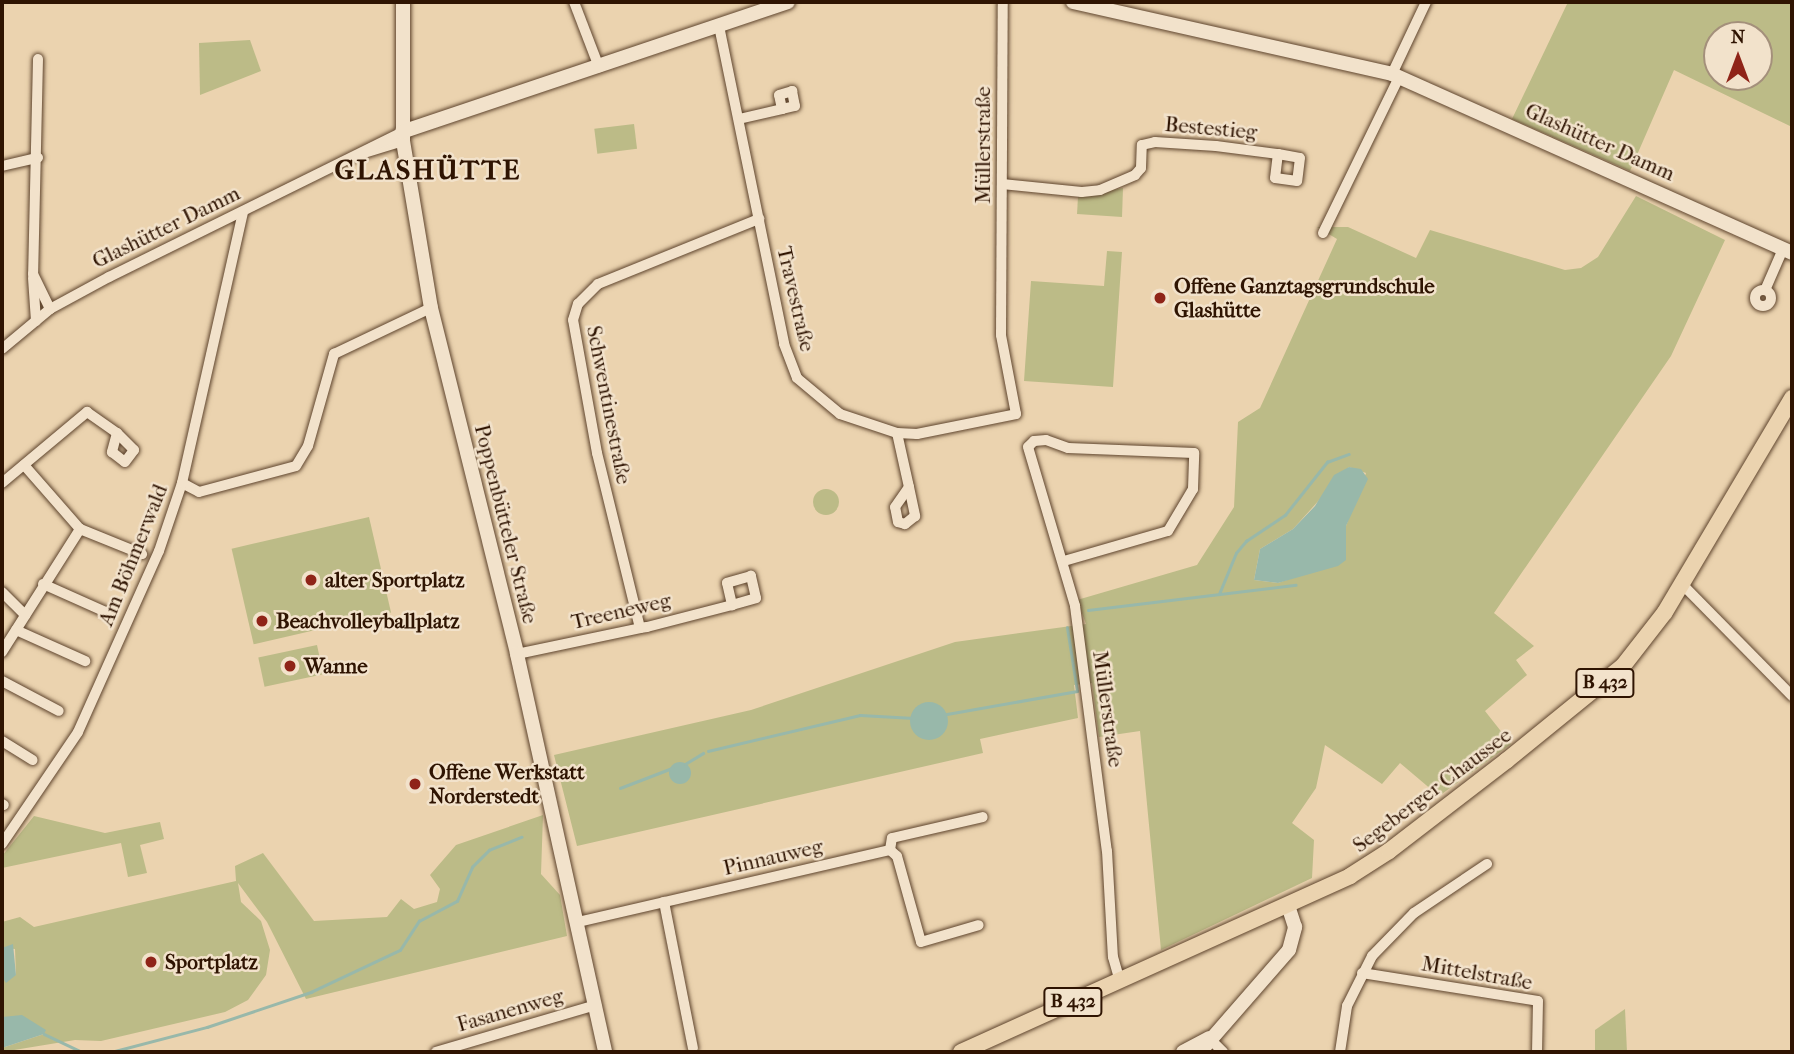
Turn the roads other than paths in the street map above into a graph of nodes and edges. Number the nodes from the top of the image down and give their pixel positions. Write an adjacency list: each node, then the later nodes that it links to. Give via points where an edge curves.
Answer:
1 (403, 2): 13 (street, Poppenbütteler Straße)
2 (574, 2): 9 (street)
3 (788, 2): 7 (street, Glashütter Damm)
4 (1003, 2): 17 (street, Müllerstraße)
5 (1073, 2): 10 (street, Glashütter Damm)
6 (1426, 2): 10 (street)
7 (719, 26): 9 (street, Glashütter Damm); 12 (street, Travestraße)
8 (38, 58): 15 (street)
9 (599, 67): 13 (street, Glashütter Damm)
10 (1396, 76): 20 (street); 21 (street, Glashütter Damm)
11 (782, 109): 12 (street)
12 (739, 120): 19 (street, Travestraße)
13 (403, 137): 18 (street, Glashütter Damm); 24 (street, Poppenbütteler Straße)
14 (1278, 154): 17 (street, Bestestieg, via 1155,142 1142,145 1141,169 1135,175 1100,190)
15 (38, 158): 16 (street); 22 (street)
16 (2, 166)
17 (1002, 184): 29 (street, Müllerstraße, via 1001,335)
18 (243, 213): 25 (street, Glashütter Damm); 34 (street, Am Böhmerwald)
19 (759, 219): 31 (street, Travestraße, via 784,344 797,378 840,414); 45 (street, Schwentinestraße, via 598,284 578,304 573,320 597,453)
20 (1323, 233)
21 (1788, 251): 23 (street, Glashütter Damm)
22 (33, 274): 25 (street); 26 (street)
23 (1766, 289)
24 (431, 308): 34 (street, via 334,354 308,446 296,466 199,492); 48 (street, Poppenbütteler Straße)
25 (50, 309): 26 (street, Glashütter Damm)
26 (36, 321): 27 (street, Glashütter Damm)
27 (2, 349)
28 (1792, 398): 40 (main road, Segeberger Chaussee / B 432)
29 (1016, 414): 31 (street, Travestraße, via 918,434)
30 (117, 433): 32 (street, via 87,412)
31 (897, 433): 35 (street)
32 (24, 465): 33 (street); 36 (street)
33 (2, 483)
34 (182, 483): 56 (street, Am Böhmerwald, via 159,551 78,732)
35 (909, 487)
36 (80, 530): 37 (street); 39 (street)
37 (142, 554)
38 (1064, 561): 38 (street, Müllerstraße, via 1028,447 1034,441 1068,448 1194,453 1193,489 1168,531); 64 (street, Müllerstraße, via 1097,765 1113,957)
39 (43, 584): 43 (street); 44 (street)
40 (1682, 584): 51 (street); 60 (main road, Segeberger Chaussee / B 432, via 1611,678 1390,852)
41 (2, 592): 44 (street)
42 (732, 604): 45 (street, Treeneweg)
43 (110, 614)
44 (25, 615): 46 (street)
45 (640, 628): 48 (street, Treeneweg)
46 (16, 630): 47 (street); 49 (street)
47 (2, 652)
48 (517, 654): 61 (street, Poppenbütteler Straße)
49 (85, 661)
50 (2, 681): 52 (street)
51 (1792, 696)
52 (59, 711)
53 (2, 741): 54 (street)
54 (33, 760)
55 (983, 817): 57 (street, Pinnauweg, via 892,838)
56 (2, 844)
57 (890, 850): 59 (street, Pinnauweg); 62 (street, via 897,856 921,942)
58 (1487, 864): 63 (street, via 1396,929)
59 (664, 902): 61 (street, Pinnauweg); 67 (street)
60 (1288, 906): 64 (main road, Segeberger Chaussee / B 432); 66 (street, via 1295,927 1289,950)
61 (578, 922): 65 (street, Poppenbütteler Straße)
62 (979, 925)
63 (1362, 973): 74 (street, via 1345,1013); 75 (street, Mittelstraße, via 1538,1001)
64 (1120, 981): 70 (main road, Segeberger Chaussee / B 432)
65 (596, 1005): 68 (street, Fasanenweg); 69 (street, Poppenbütteler Straße)
66 (1209, 1038): 71 (street); 72 (street); 73 (street)
67 (693, 1048)
68 (436, 1052)
69 (605, 1052)
70 (961, 1052)
71 (1183, 1052)
72 (1200, 1052)
73 (1223, 1052)
74 (1340, 1052)
75 (1537, 1052)

